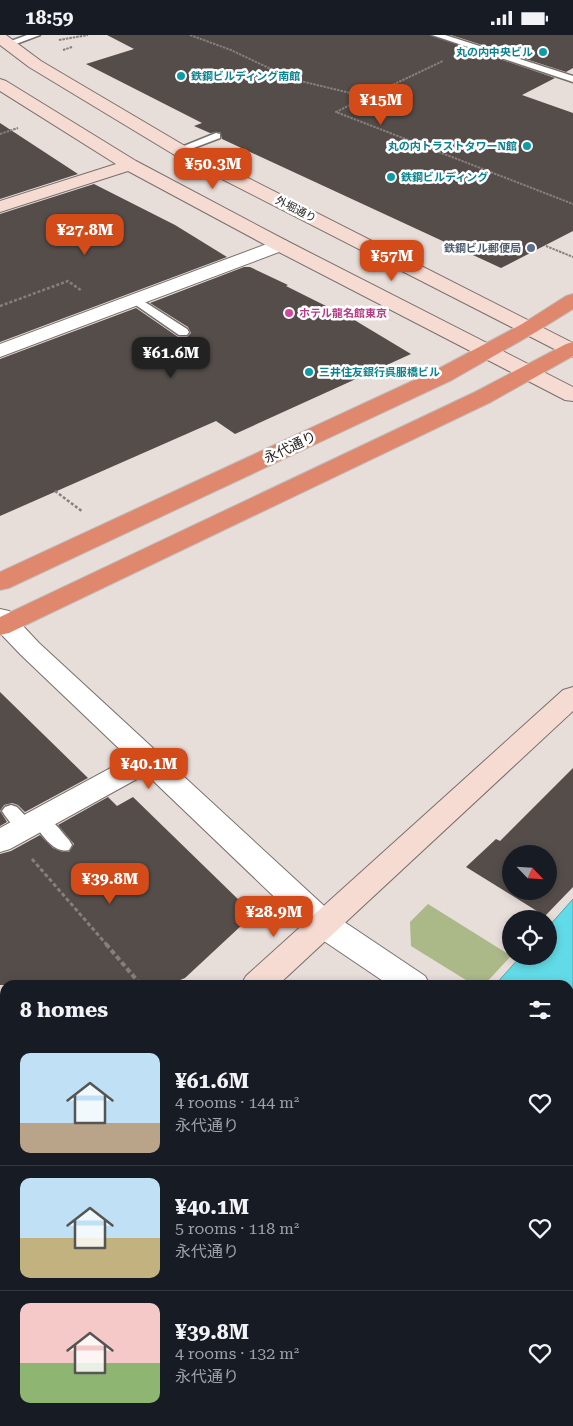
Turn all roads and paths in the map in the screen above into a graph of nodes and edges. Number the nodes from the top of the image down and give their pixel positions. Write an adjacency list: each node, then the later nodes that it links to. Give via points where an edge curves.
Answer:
1 (36, 35): 5 (lane)
2 (88, 35): 6 (path)
3 (190, 35): 10 (path, via 292,79)
4 (436, 35): 8 (lane)
5 (4, 41): 14 (main road, 外堀通り, via 34,64)
6 (53, 41)
7 (448, 59): 10 (path)
8 (573, 79)
9 (0, 84): 15 (main road)
10 (367, 97): 16 (path, via 336,112)
11 (20, 128): 12 (path)
12 (0, 134)
13 (216, 136): 14 (lane)
14 (179, 149): 25 (main road, 外堀通り)
15 (130, 165): 17 (main road); 18 (main road)
16 (573, 203)
17 (0, 207)
18 (280, 245): 21 (street); 29 (main road)
19 (546, 246): 20 (path)
20 (573, 257)
21 (134, 299): 24 (street); 26 (lane)
22 (573, 300): 25 (highway, 永代通り)
23 (0, 306): 24 (path, via 68,281)
24 (107, 309): 28 (street)
25 (529, 328): 27 (main road, 外堀通り); 29 (highway, 永代通り)
26 (183, 333)
27 (572, 350): 30 (highway)
28 (0, 351)
29 (488, 352): 30 (main road); 34 (highway, 永代通り)
30 (530, 373): 31 (main road); 35 (highway)
31 (573, 395)
32 (56, 491): 33 (path)
33 (84, 512)
34 (0, 582)
35 (2, 622): 37 (street)
36 (573, 696): 40 (main road)
37 (149, 760): 38 (street); 40 (street)
38 (18, 827): 39 (lane); 41 (path)
39 (63, 845)
40 (323, 924): 42 (main road); 43 (street)
41 (137, 980)
42 (263, 980)
43 (407, 980)

